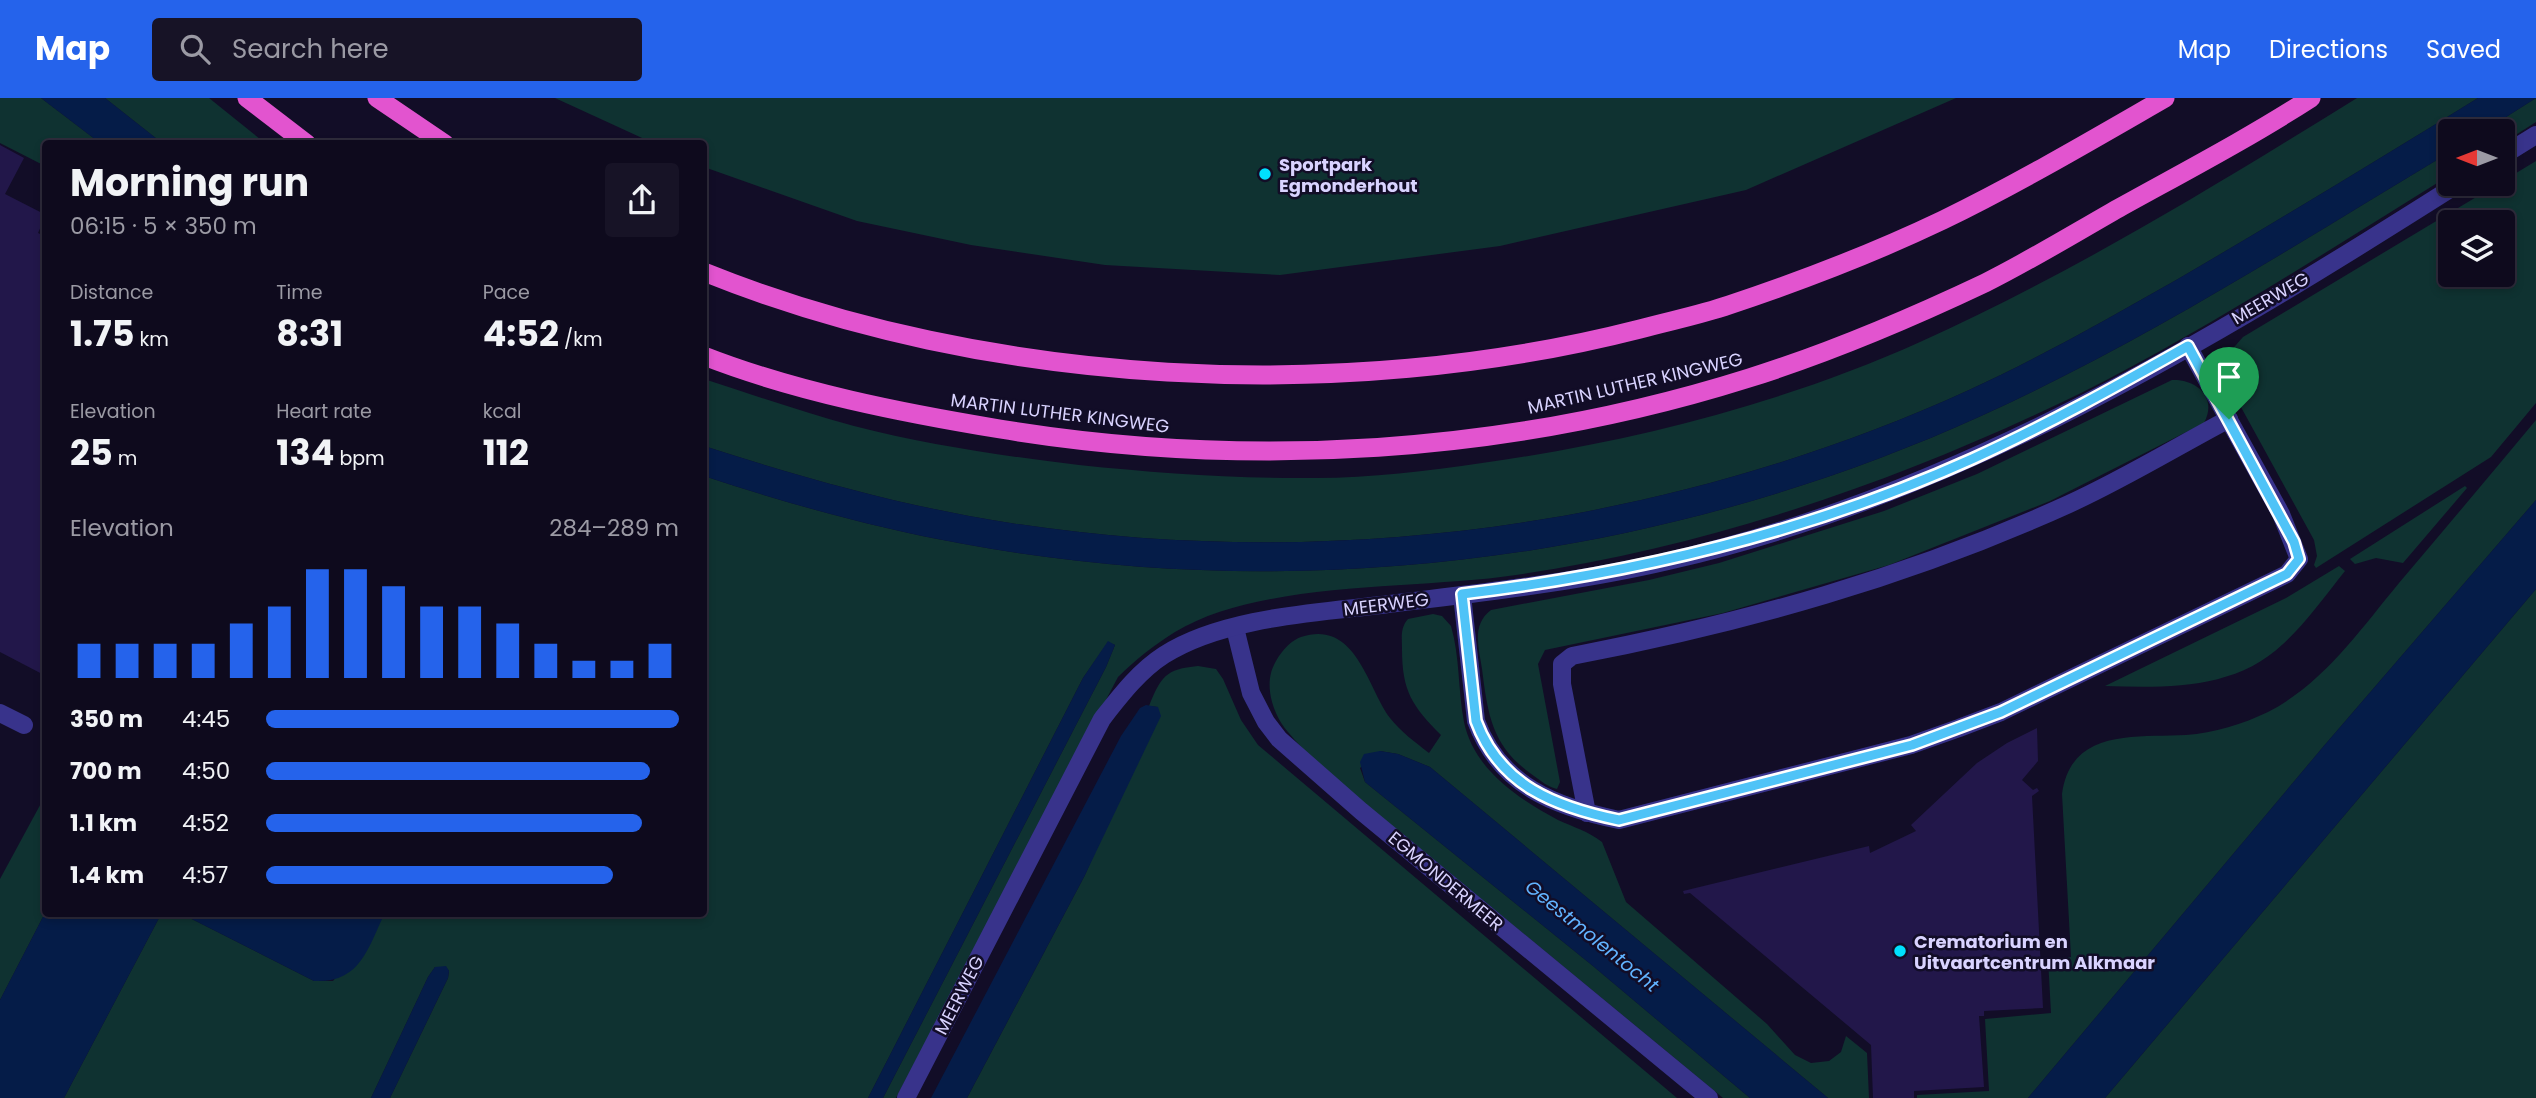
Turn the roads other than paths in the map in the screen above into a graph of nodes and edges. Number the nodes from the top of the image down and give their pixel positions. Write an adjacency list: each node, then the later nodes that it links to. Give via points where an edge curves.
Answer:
1 (247, 98): 6 (highway)
2 (377, 98): 7 (highway)
3 (2165, 98): 10 (highway, via 1941,221 1814,275 1724,307 1602,338 1475,361 1269,376 1169,373 1038,359 931,340 835,316)
4 (2311, 98): 12 (highway, MARTIN LUTHER KINGWEG, via 1988,282 1871,333 1703,392 1576,423 1480,439 1285,450 1136,446 923,416)
5 (2536, 135): 8 (street)
6 (302, 140)
7 (439, 140)
8 (2515, 148)
9 (2438, 196): 11 (street, MEERWEG)
10 (707, 273)
11 (2188, 346): 13 (street); 14 (street, MEERWEG, via 2056,420 1847,508 1667,562)
12 (707, 357)
13 (2229, 419): 18 (street, via 2070,503 1901,572 1732,623 1572,656 1562,664 1562,684); 18 (street, via 2294,542 2299,559 2287,574 2001,712 1912,745 1619,820)
14 (1462, 594): 15 (street, MEERWEG, via 1298,615); 18 (street, via 1476,721 1483,741 1509,774 1527,787)
15 (1235, 628): 19 (street, MEERWEG, via 1165,654 1102,719); 20 (street, EGMONDERMEER, via 1251,693 1279,739)
16 (0, 713): 17 (street)
17 (24, 725)
18 (1587, 813)
19 (906, 1098)
20 (1709, 1098)

